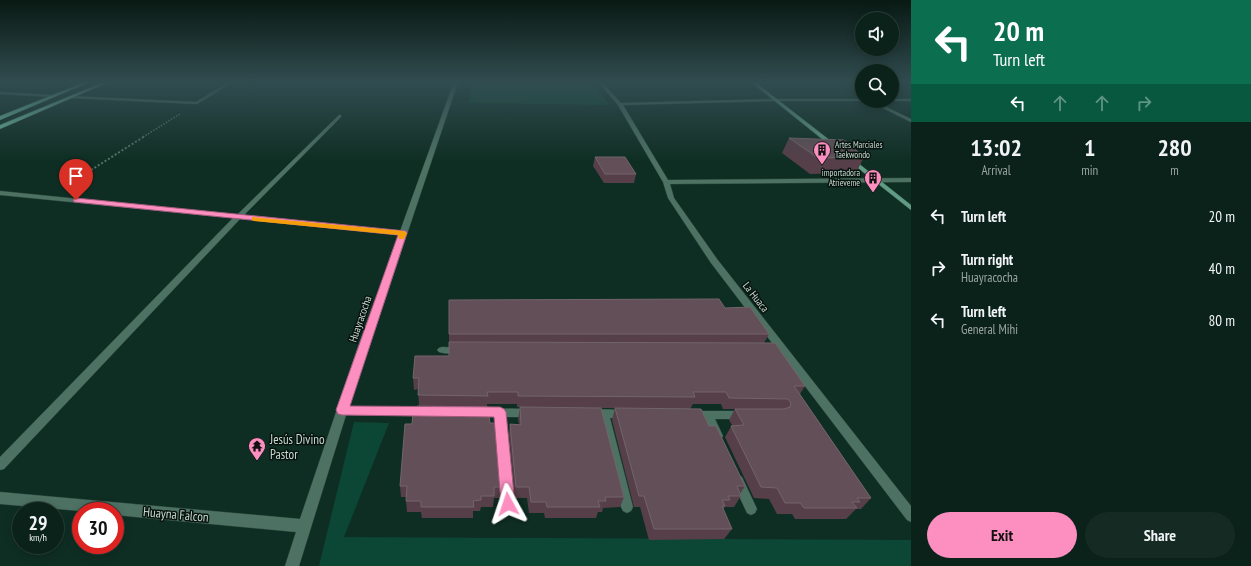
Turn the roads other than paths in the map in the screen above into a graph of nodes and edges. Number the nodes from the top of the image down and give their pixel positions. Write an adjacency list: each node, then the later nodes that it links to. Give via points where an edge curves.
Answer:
1 (24, 108): 8 (main road)
2 (43, 108): 10 (main road)
3 (447, 108): 19 (street, Huayracocha)
4 (623, 108): 15 (street, La Huaca)
5 (787, 108): 11 (main road)
6 (886, 108): 9 (street)
7 (339, 116): 18 (street)
8 (1, 118)
9 (911, 121)
10 (0, 127)
11 (841, 152)
12 (847, 157): 14 (main road)
13 (911, 180): 14 (street)
14 (877, 181): 15 (street); 17 (main road)
15 (666, 182): 22 (street, La Huaca, via 671,198 714,261)
16 (0, 193): 18 (street)
17 (911, 208)
18 (238, 217): 19 (street); 36 (street)
19 (403, 233): 24 (street, Huayracocha)
20 (442, 350): 21 (street)
21 (465, 350)
22 (784, 350): 23 (street); 42 (street, La Huaca)
23 (771, 351)
24 (342, 410): 25 (street); 43 (street, Huayracocha)
25 (439, 412)
26 (470, 412): 27 (street)
27 (500, 412): 28 (street); 39 (street)
28 (540, 413)
29 (579, 413): 30 (street)
30 (603, 413): 31 (street); 40 (street)
31 (633, 414)
32 (685, 414): 33 (street)
33 (708, 415): 34 (street); 35 (street)
34 (754, 415)
35 (721, 444)
36 (0, 465)
37 (734, 473): 41 (street)
38 (0, 498): 43 (street, Huayna Falcon)
39 (508, 504)
40 (627, 507)
41 (751, 509)
42 (911, 516)
43 (304, 526): 44 (street, Huayracocha)
44 (292, 566)

